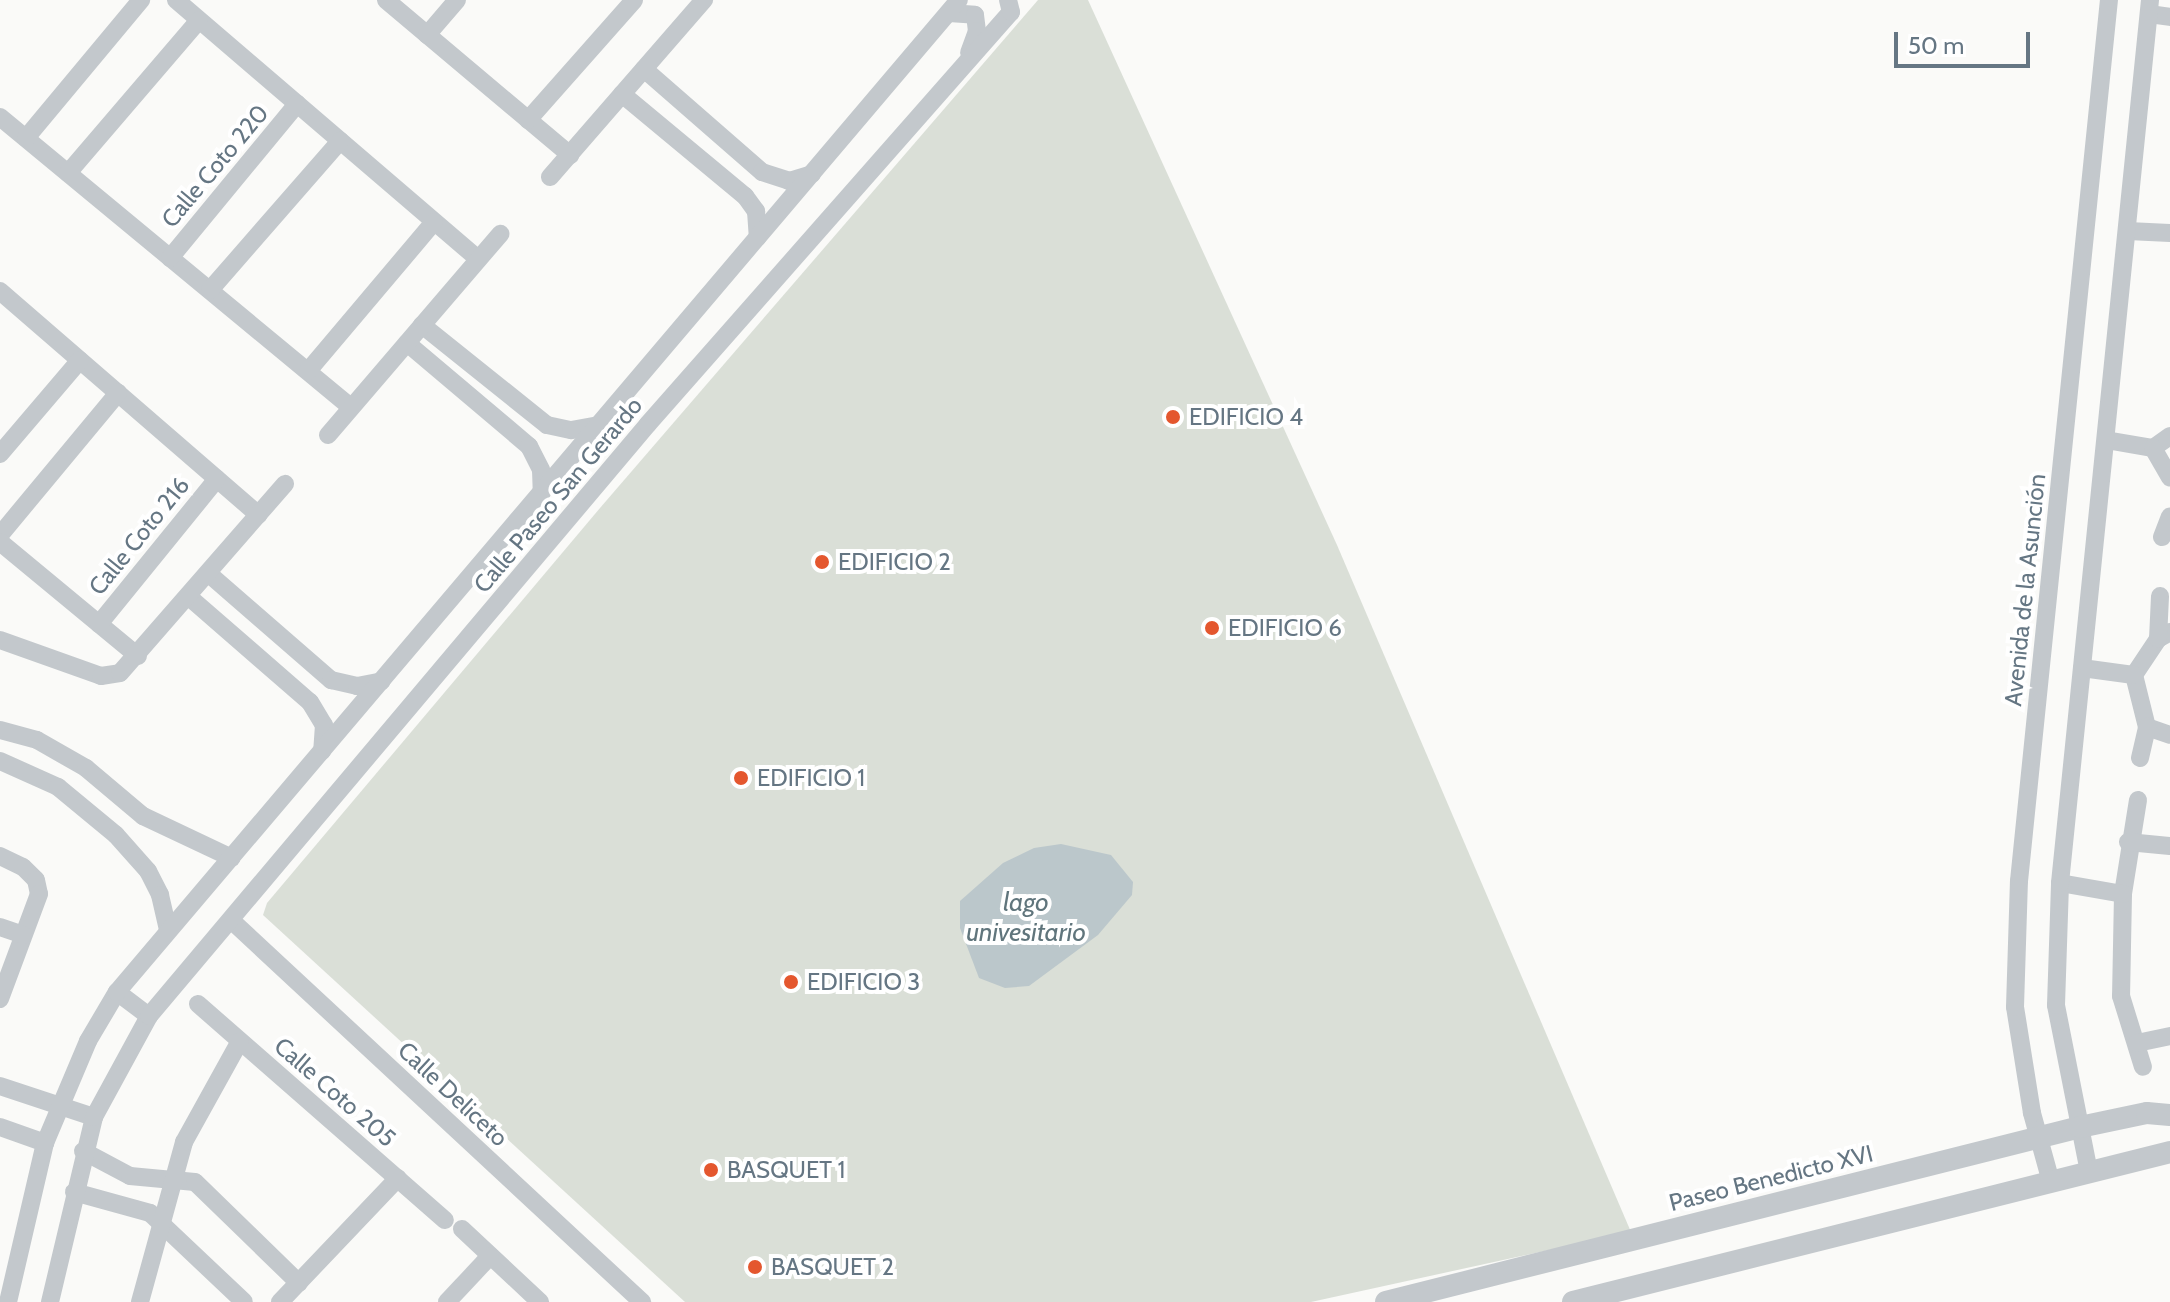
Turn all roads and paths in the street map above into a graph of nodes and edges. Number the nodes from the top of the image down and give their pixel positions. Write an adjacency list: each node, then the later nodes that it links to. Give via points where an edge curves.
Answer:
1 (141, 0): 20 (street)
2 (176, 0): 12 (street, Calle Coto 220)
3 (387, 0): 13 (street)
4 (457, 0): 13 (street)
5 (634, 0): 19 (street)
6 (2109, 0): 97 (street, Avenida de la Asunción, via 2019,881 2015,1007)
7 (699, 2): 15 (street)
8 (954, 6): 14 (street, via 970,11 979,22); 24 (street, Calle Paseo San Gerardo)
9 (1010, 6): 14 (street, Calle Paseo San Gerardo)
10 (2149, 7): 11 (street); 27 (street)
11 (2170, 17)
12 (199, 20): 17 (street, Calle Coto 220); 23 (street)
13 (427, 35): 19 (street)
14 (966, 63): 79 (street, Calle Paseo San Gerardo, via 648,424)
15 (644, 69): 16 (street); 24 (street, via 762,172 789,181)
16 (622, 94): 22 (street); 30 (street, via 745,196 756,211)
17 (297, 104): 21 (street, Calle Coto 220); 31 (street, Calle Coto 220)
18 (0, 117): 20 (street, Calle Coto 220)
19 (528, 120): 22 (street)
20 (26, 138): 23 (street, Calle Coto 220)
21 (340, 141): 26 (street, Calle Coto 220); 33 (street)
22 (570, 155): 25 (street)
23 (68, 173): 31 (street, Calle Coto 220)
24 (812, 174): 30 (street, Calle Paseo San Gerardo)
25 (550, 177)
26 (434, 222): 32 (street, Calle Coto 220); 38 (street)
27 (2128, 231): 28 (street); 44 (street)
28 (2170, 233)
29 (500, 234): 32 (street)
30 (758, 237): 41 (street, Calle Paseo San Gerardo)
31 (170, 258): 33 (street, Calle Coto 220)
32 (478, 259): 35 (street)
33 (210, 290): 38 (street, Calle Coto 220)
34 (0, 291): 37 (street, Calle Coto 216)
35 (422, 325): 36 (street); 41 (street, via 547,425 571,430)
36 (407, 343): 40 (street); 50 (street, via 529,446 541,470)
37 (80, 360): 39 (street, Calle Coto 216); 46 (street)
38 (308, 371): 40 (street, Calle Coto 220)
39 (118, 393): 48 (street, Calle Coto 216); 53 (street)
40 (351, 407): 42 (street)
41 (599, 425): 50 (street, Calle Paseo San Gerardo)
42 (328, 435)
43 (2170, 436): 45 (street)
44 (2106, 440): 45 (street); 63 (street)
45 (2153, 448): 47 (street)
46 (0, 454)
47 (2170, 477)
48 (217, 479): 51 (street, Calle Coto 216); 59 (street, Calle Coto 216)
49 (285, 484): 51 (street)
50 (542, 493): 65 (street, Calle Paseo San Gerardo)
51 (259, 515): 56 (street)
52 (2170, 516): 54 (street)
53 (0, 535)
54 (2162, 537)
55 (0, 542): 59 (street, Calle Coto 216)
56 (209, 574): 58 (street); 65 (street, via 331,680 357,686)
57 (2160, 596): 60 (street)
58 (189, 597): 62 (street); 69 (street, via 310,702 324,725)
59 (99, 624): 62 (street, Calle Coto 216)
60 (2164, 636): 64 (street)
61 (0, 640): 62 (street, via 101,676 120,673)
62 (138, 656)
63 (2082, 668): 64 (street); 77 (street)
64 (2134, 675): 66 (street)
65 (382, 681): 69 (street, Calle Paseo San Gerardo)
66 (2147, 727): 68 (street); 70 (street)
67 (0, 730): 76 (street, via 37,740 86,768 143,816)
68 (2170, 735)
69 (322, 751): 76 (street, Calle Paseo San Gerardo)
70 (2140, 758)
71 (0, 761): 81 (street, via 58,787 116,835 148,871)
72 (2138, 800): 73 (street)
73 (2128, 842): 74 (street); 78 (street)
74 (2170, 846)
75 (0, 856): 82 (street, via 36,880 39,894)
76 (232, 858): 81 (street, Calle Paseo San Gerardo)
77 (2060, 883): 78 (street); 96 (street, via 2056,1005)
78 (2123, 894): 89 (street, via 2121,996)
79 (232, 921): 86 (street, Calle Paseo San Gerardo); 116 (street, Calle Deliceto)
80 (0, 927): 82 (street)
81 (168, 929): 83 (street, Calle Paseo San Gerardo)
82 (23, 935): 84 (street)
83 (117, 992): 86 (street); 92 (street, Calle Paseo San Gerardo)
84 (0, 999)
85 (198, 1004): 88 (street, Calle Coto 205)
86 (149, 1016): 94 (street, Calle Paseo San Gerardo)
87 (2170, 1036): 89 (street)
88 (240, 1041): 102 (street, Calle Coto 205); 103 (street, Calle Coto 205, via 200,1107)
89 (2137, 1043): 90 (street)
90 (2143, 1067)
91 (0, 1086): 92 (street)
92 (59, 1107): 94 (street); 98 (street, Calle Paseo San Gerardo)
93 (2170, 1115): 96 (street, Paseo Benedicto XVI, via 2147,1113)
94 (94, 1117): 99 (street, Calle Paseo San Gerardo)
95 (0, 1127): 98 (street)
96 (2080, 1127): 97 (street, Paseo Benedicto XVI); 101 (street)
97 (2039, 1139): 104 (street, Avenida de la Asunción); 117 (street, Paseo Benedicto XVI)
98 (45, 1143): 109 (street, Calle Paseo San Gerardo)
99 (83, 1151): 103 (street, via 130,1176); 105 (street, Calle Paseo San Gerardo)
100 (2170, 1152): 101 (street)
101 (2089, 1172): 104 (street)
102 (398, 1178): 107 (street, Calle Coto 205); 108 (street, Calle Coto 205)
103 (173, 1179): 106 (street, Calle Coto 205); 108 (street, via 195,1182)
104 (2051, 1182): 118 (street)
105 (74, 1192): 106 (street, via 138,1208); 110 (street, Calle Paseo San Gerardo)
106 (162, 1222): 111 (street, Calle Coto 205); 112 (street)
107 (490, 1256): 114 (street); 115 (street, Calle Coto 205)
108 (299, 1283): 113 (street, Calle Coto 205)
109 (8, 1302)
110 (50, 1302)
111 (140, 1302)
112 (244, 1302)
113 (280, 1302)
114 (447, 1302)
115 (540, 1302)
116 (642, 1302)
117 (1386, 1302)
118 (1573, 1302)

